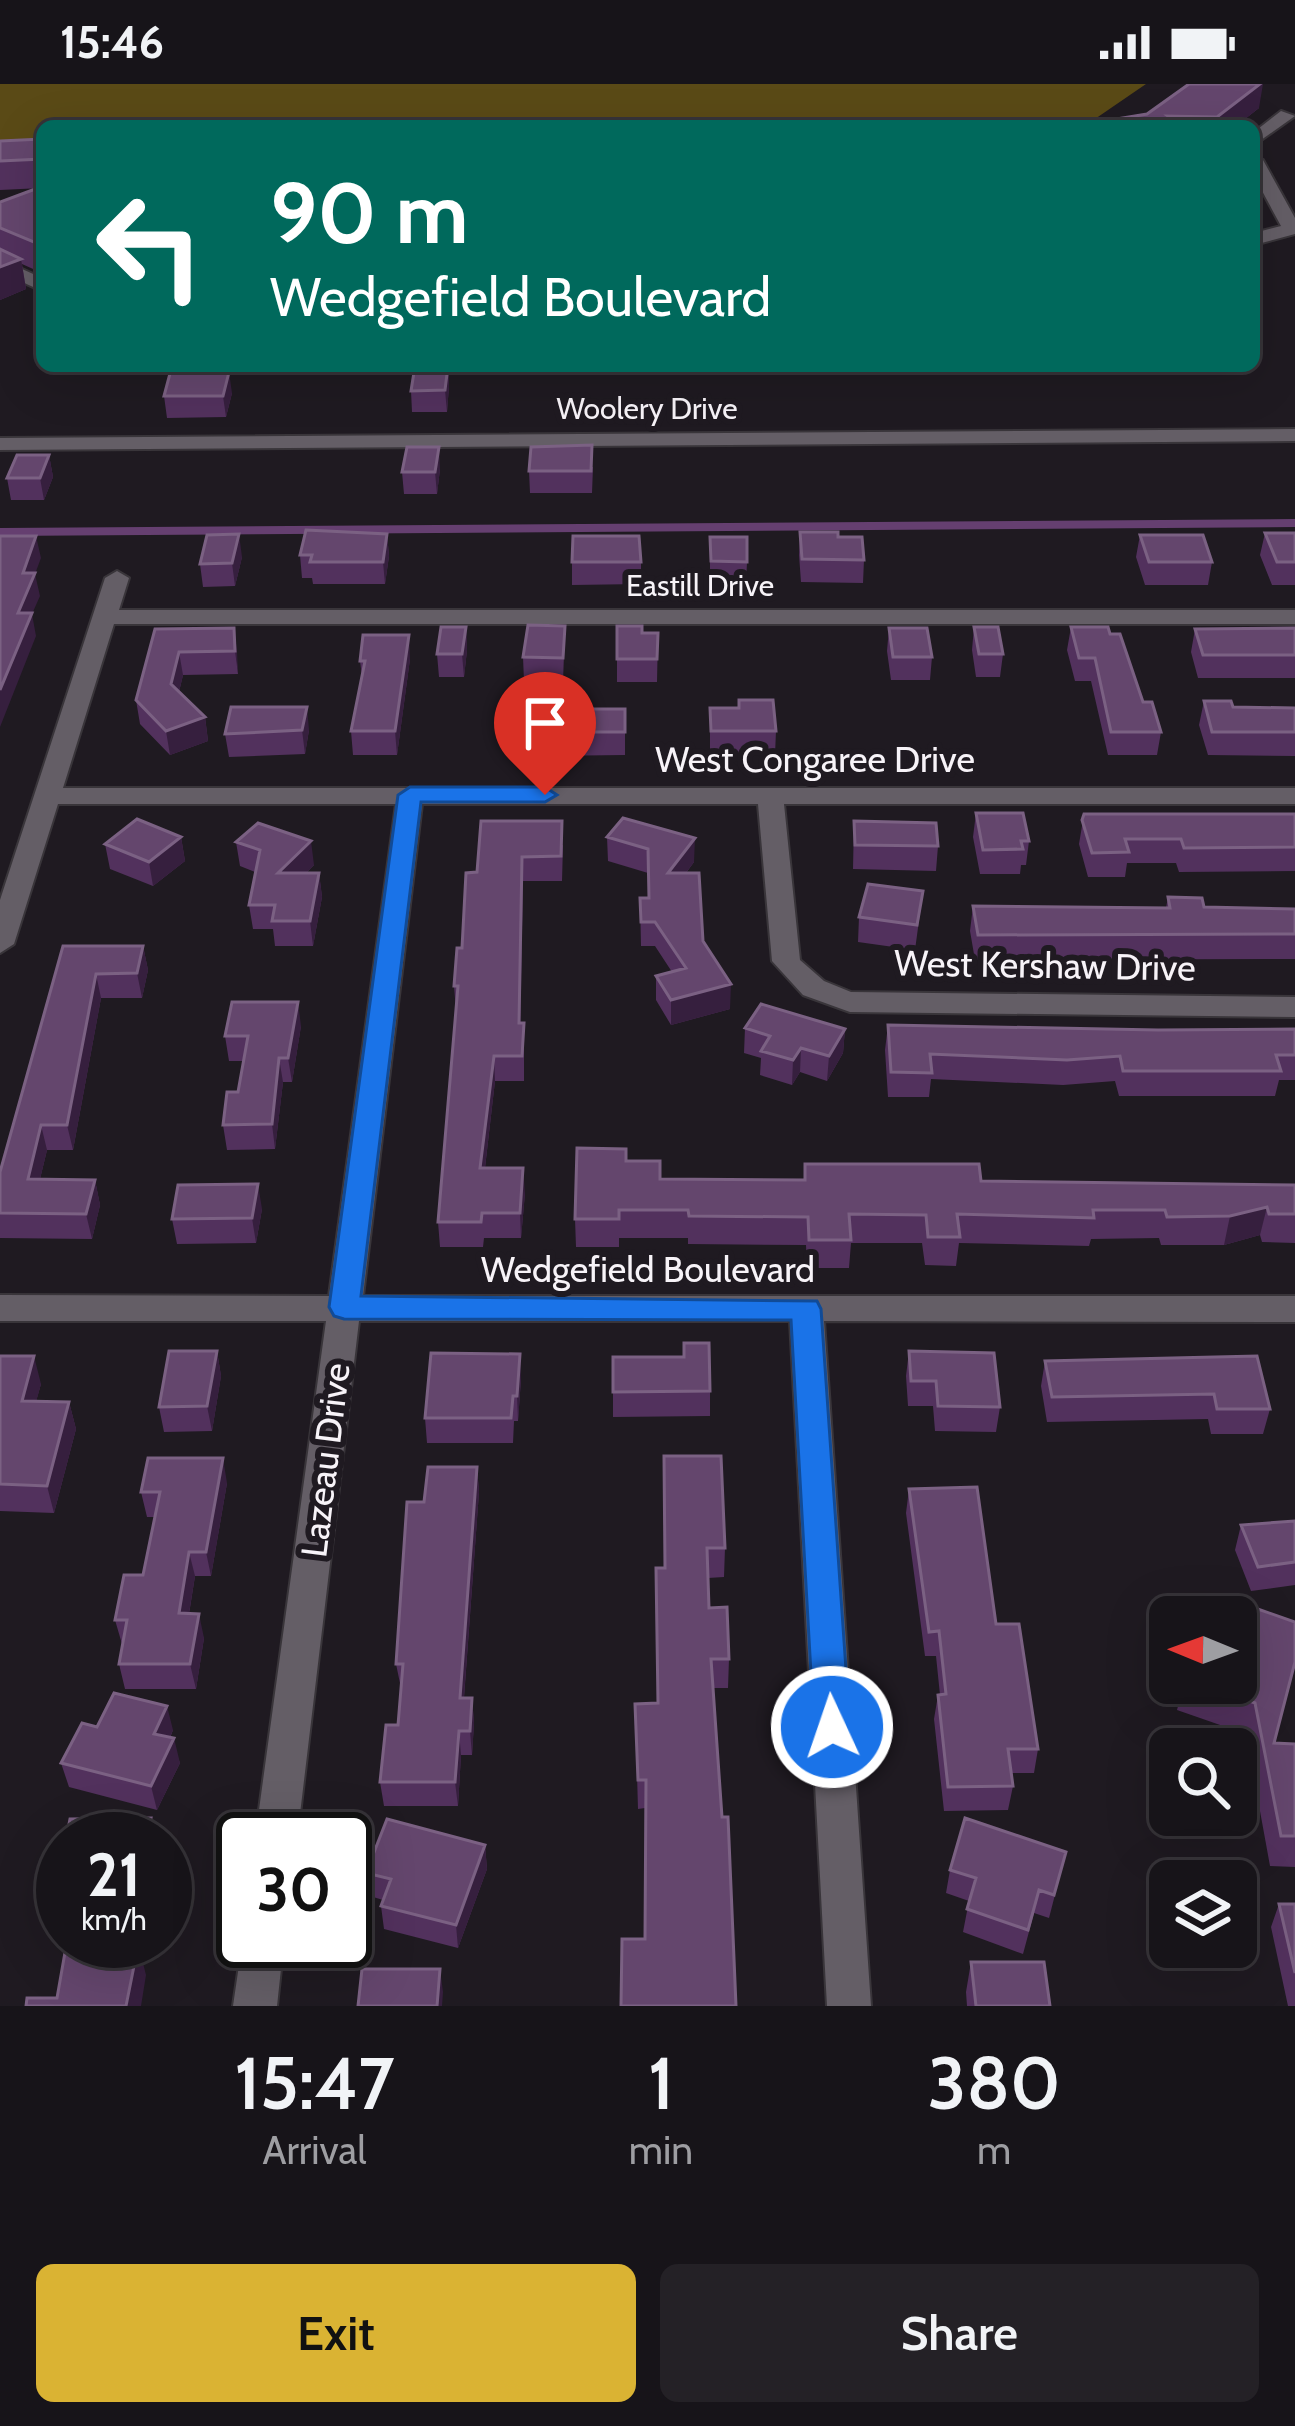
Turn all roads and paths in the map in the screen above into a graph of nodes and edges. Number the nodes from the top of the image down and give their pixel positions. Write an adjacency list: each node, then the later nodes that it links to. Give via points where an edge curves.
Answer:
1 (1287, 115): 2 (street)
2 (1260, 135)
3 (1260, 182): 4 (street)
4 (1280, 204): 5 (street); 6 (street, via 1292,229)
5 (1260, 209)
6 (1260, 237)
7 (0, 265): 8 (street)
8 (36, 282)
9 (1295, 435): 10 (street, Woolery Drive)
10 (0, 444)
11 (117, 578): 12 (street)
12 (105, 617): 13 (street, Eastill Drive); 16 (street)
13 (1295, 617)
14 (410, 795): 15 (street, West Congaree Drive); 16 (street, West Congaree Drive); 20 (street, Lazeau Drive)
15 (770, 795): 17 (street, West Congaree Drive); 19 (street, West Kershaw Drive, via 786,961 825,995 850,1002)
16 (47, 796): 18 (street)
17 (1295, 796)
18 (0, 944)
19 (1295, 1006)
20 (344, 1307): 21 (street, Wedgefield Boulevard); 22 (street, Wedgefield Boulevard); 24 (street, Lazeau Drive)
21 (0, 1308)
22 (806, 1309): 23 (street, Wedgefield Boulevard); 27 (street)
23 (1295, 1309)
24 (279, 1812)
25 (260, 1968): 26 (street)
26 (255, 2006)
27 (849, 2006)

